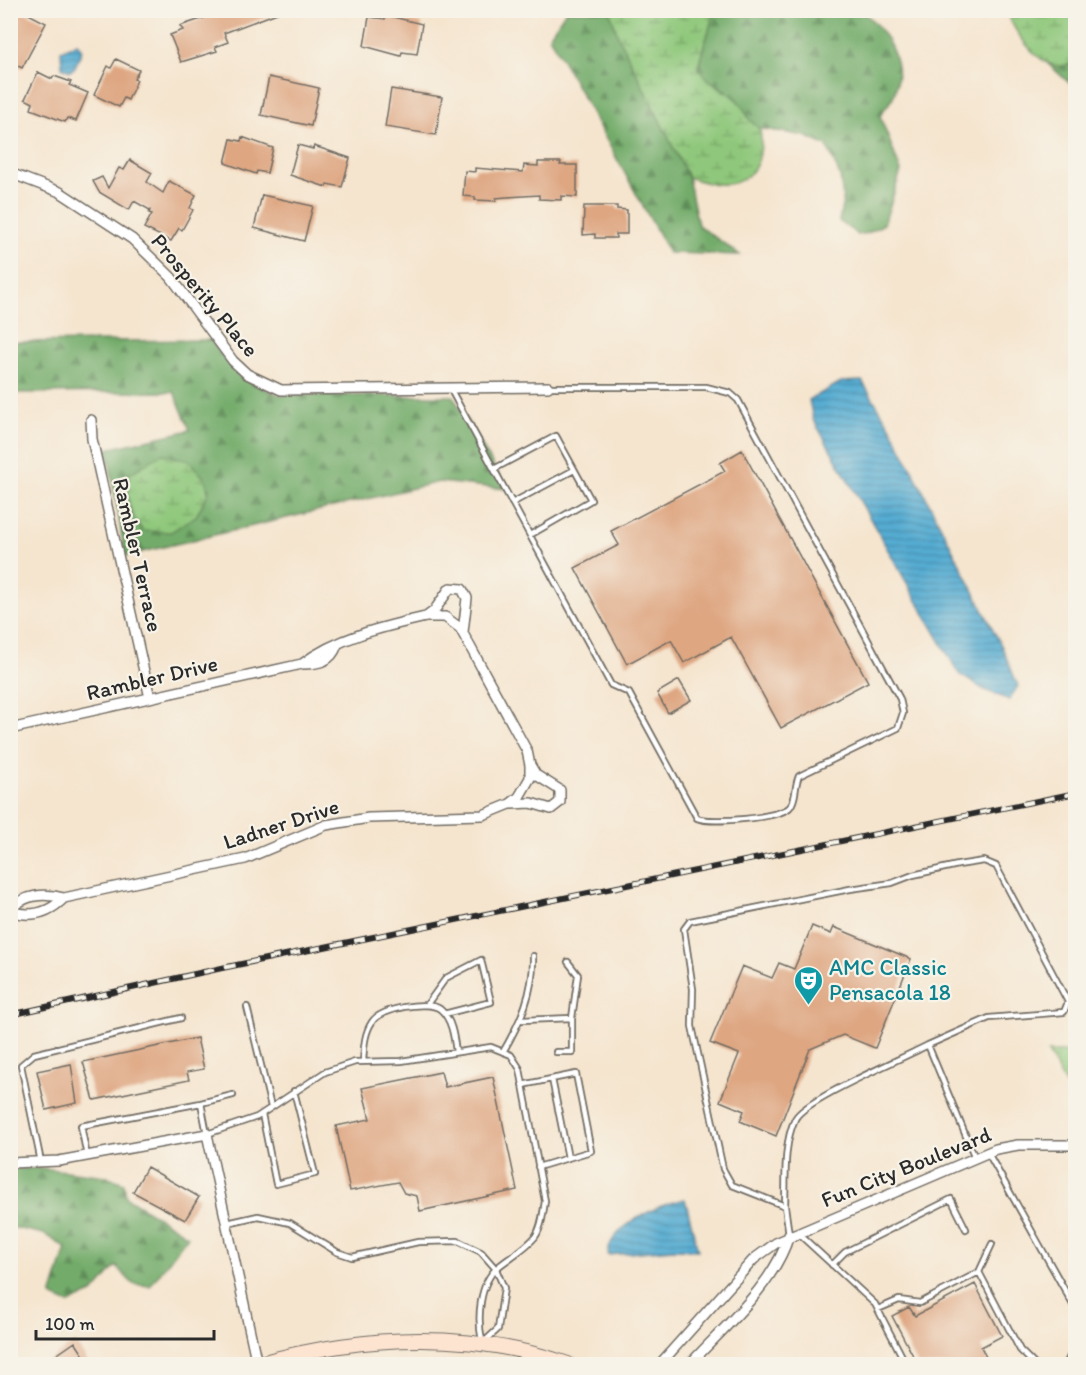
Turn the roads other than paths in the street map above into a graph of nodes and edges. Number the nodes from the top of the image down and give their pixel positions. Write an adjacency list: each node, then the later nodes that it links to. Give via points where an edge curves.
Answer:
1 (10, 173): 3 (street, Prosperity Place, via 60,192 150,254 233,361 263,383 281,390)
2 (548, 387): 3 (street, Prosperity Place); 8 (lane, via 706,387 729,393 738,400 900,699 903,720 894,732 799,776 793,805 787,811 718,822 697,818 629,693 611,685)
3 (451, 390): 5 (lane)
4 (91, 420): 11 (street, Rambler Terrace)
5 (494, 469): 6 (lane, via 556,436); 7 (lane)
6 (574, 470): 7 (lane); 8 (lane, via 591,500)
7 (512, 503): 8 (lane)
8 (530, 535)
9 (426, 617): 10 (street, Rambler Drive, via 445,616); 10 (street, via 438,606 445,591 462,589 467,598); 11 (street, Rambler Drive, via 368,631 326,647 303,664)
10 (463, 632): 13 (street, Ladner Drive, via 524,744)
11 (150, 698): 12 (street, Rambler Drive)
12 (10, 729)
13 (530, 765): 14 (street, via 526,788); 14 (street, Ladner Drive, via 536,775 560,790 560,802 551,809 531,803)
14 (510, 804): 15 (street, Ladner Drive, via 483,814 369,818 326,825 245,859)
15 (64, 898): 16 (street, Ladner Drive, via 40,895 23,899); 16 (street, Ladner Drive, via 46,912 31,915)
16 (10, 910)
17 (533, 956): 24 (lane, via 533,976)
18 (568, 962): 23 (lane, via 578,975)
19 (428, 1004): 21 (lane); 21 (lane, via 446,978 481,960 491,1002); 29 (lane, via 385,1011 373,1019 364,1039)
20 (247, 1007): 35 (lane)
21 (444, 1014): 26 (lane, via 452,1027)
22 (181, 1018): 43 (lane, via 34,1054 24,1061 21,1065 26,1100)
23 (572, 1018): 24 (lane); 28 (lane, via 572,1052)
24 (522, 1020): 27 (lane)
25 (928, 1045): 42 (lane); 46 (lane, via 812,1101 796,1116 787,1143); 46 (lane, via 989,1017 1059,1014 1067,1009 1067,997 996,866 990,862 958,865 892,883 699,918 685,925 693,989 692,1026 728,1181 740,1190)
26 (456, 1052): 27 (lane, via 491,1047); 29 (lane)
27 (503, 1052): 31 (lane, via 511,1055 520,1069)
28 (556, 1052)
29 (363, 1062): 32 (lane, via 325,1072)
30 (552, 1079): 31 (lane); 41 (lane); 41 (lane, via 576,1074 591,1151)
31 (522, 1084): 45 (lane)
32 (294, 1091): 35 (lane); 36 (lane, via 315,1174 276,1184)
33 (233, 1095): 34 (lane)
34 (201, 1103): 37 (lane); 40 (lane, via 81,1126)
35 (270, 1107): 36 (lane)
36 (261, 1114): 37 (lane)
37 (207, 1134): 40 (street); 47 (street)
38 (1076, 1145): 39 (street, Fun City Boulevard, via 1018,1145)
39 (988, 1153): 42 (street, Fun City Boulevard); 55 (lane)
40 (87, 1156): 43 (street)
41 (568, 1158): 45 (lane)
42 (975, 1158): 49 (street, Fun City Boulevard)
43 (40, 1162): 44 (street)
44 (10, 1163)
45 (538, 1167): 52 (lane, via 545,1201 536,1236)
46 (785, 1206): 49 (lane)
47 (227, 1223): 52 (lane, via 258,1216 290,1223 352,1257 418,1242 458,1241 481,1252); 58 (street)
48 (966, 1229): 51 (lane, via 951,1199 845,1252)
49 (793, 1234): 51 (lane); 60 (street, Fun City Boulevard, via 754,1259); 61 (street, via 769,1277)
50 (992, 1244): 53 (lane)
51 (832, 1265): 54 (lane)
52 (496, 1269): 56 (lane, via 487,1282 477,1322); 56 (lane, via 504,1288 498,1329)
53 (979, 1272): 54 (lane, via 920,1303 899,1300); 63 (lane, via 1020,1350)
54 (878, 1309): 62 (lane)
55 (1076, 1310)
56 (482, 1344): 58 (main road, via 374,1341 302,1352); 59 (main road)
57 (1076, 1345): 64 (lane)
58 (257, 1365)
59 (568, 1365)
60 (660, 1365)
61 (690, 1365)
62 (906, 1365)
63 (1034, 1365)
64 (1066, 1365)

